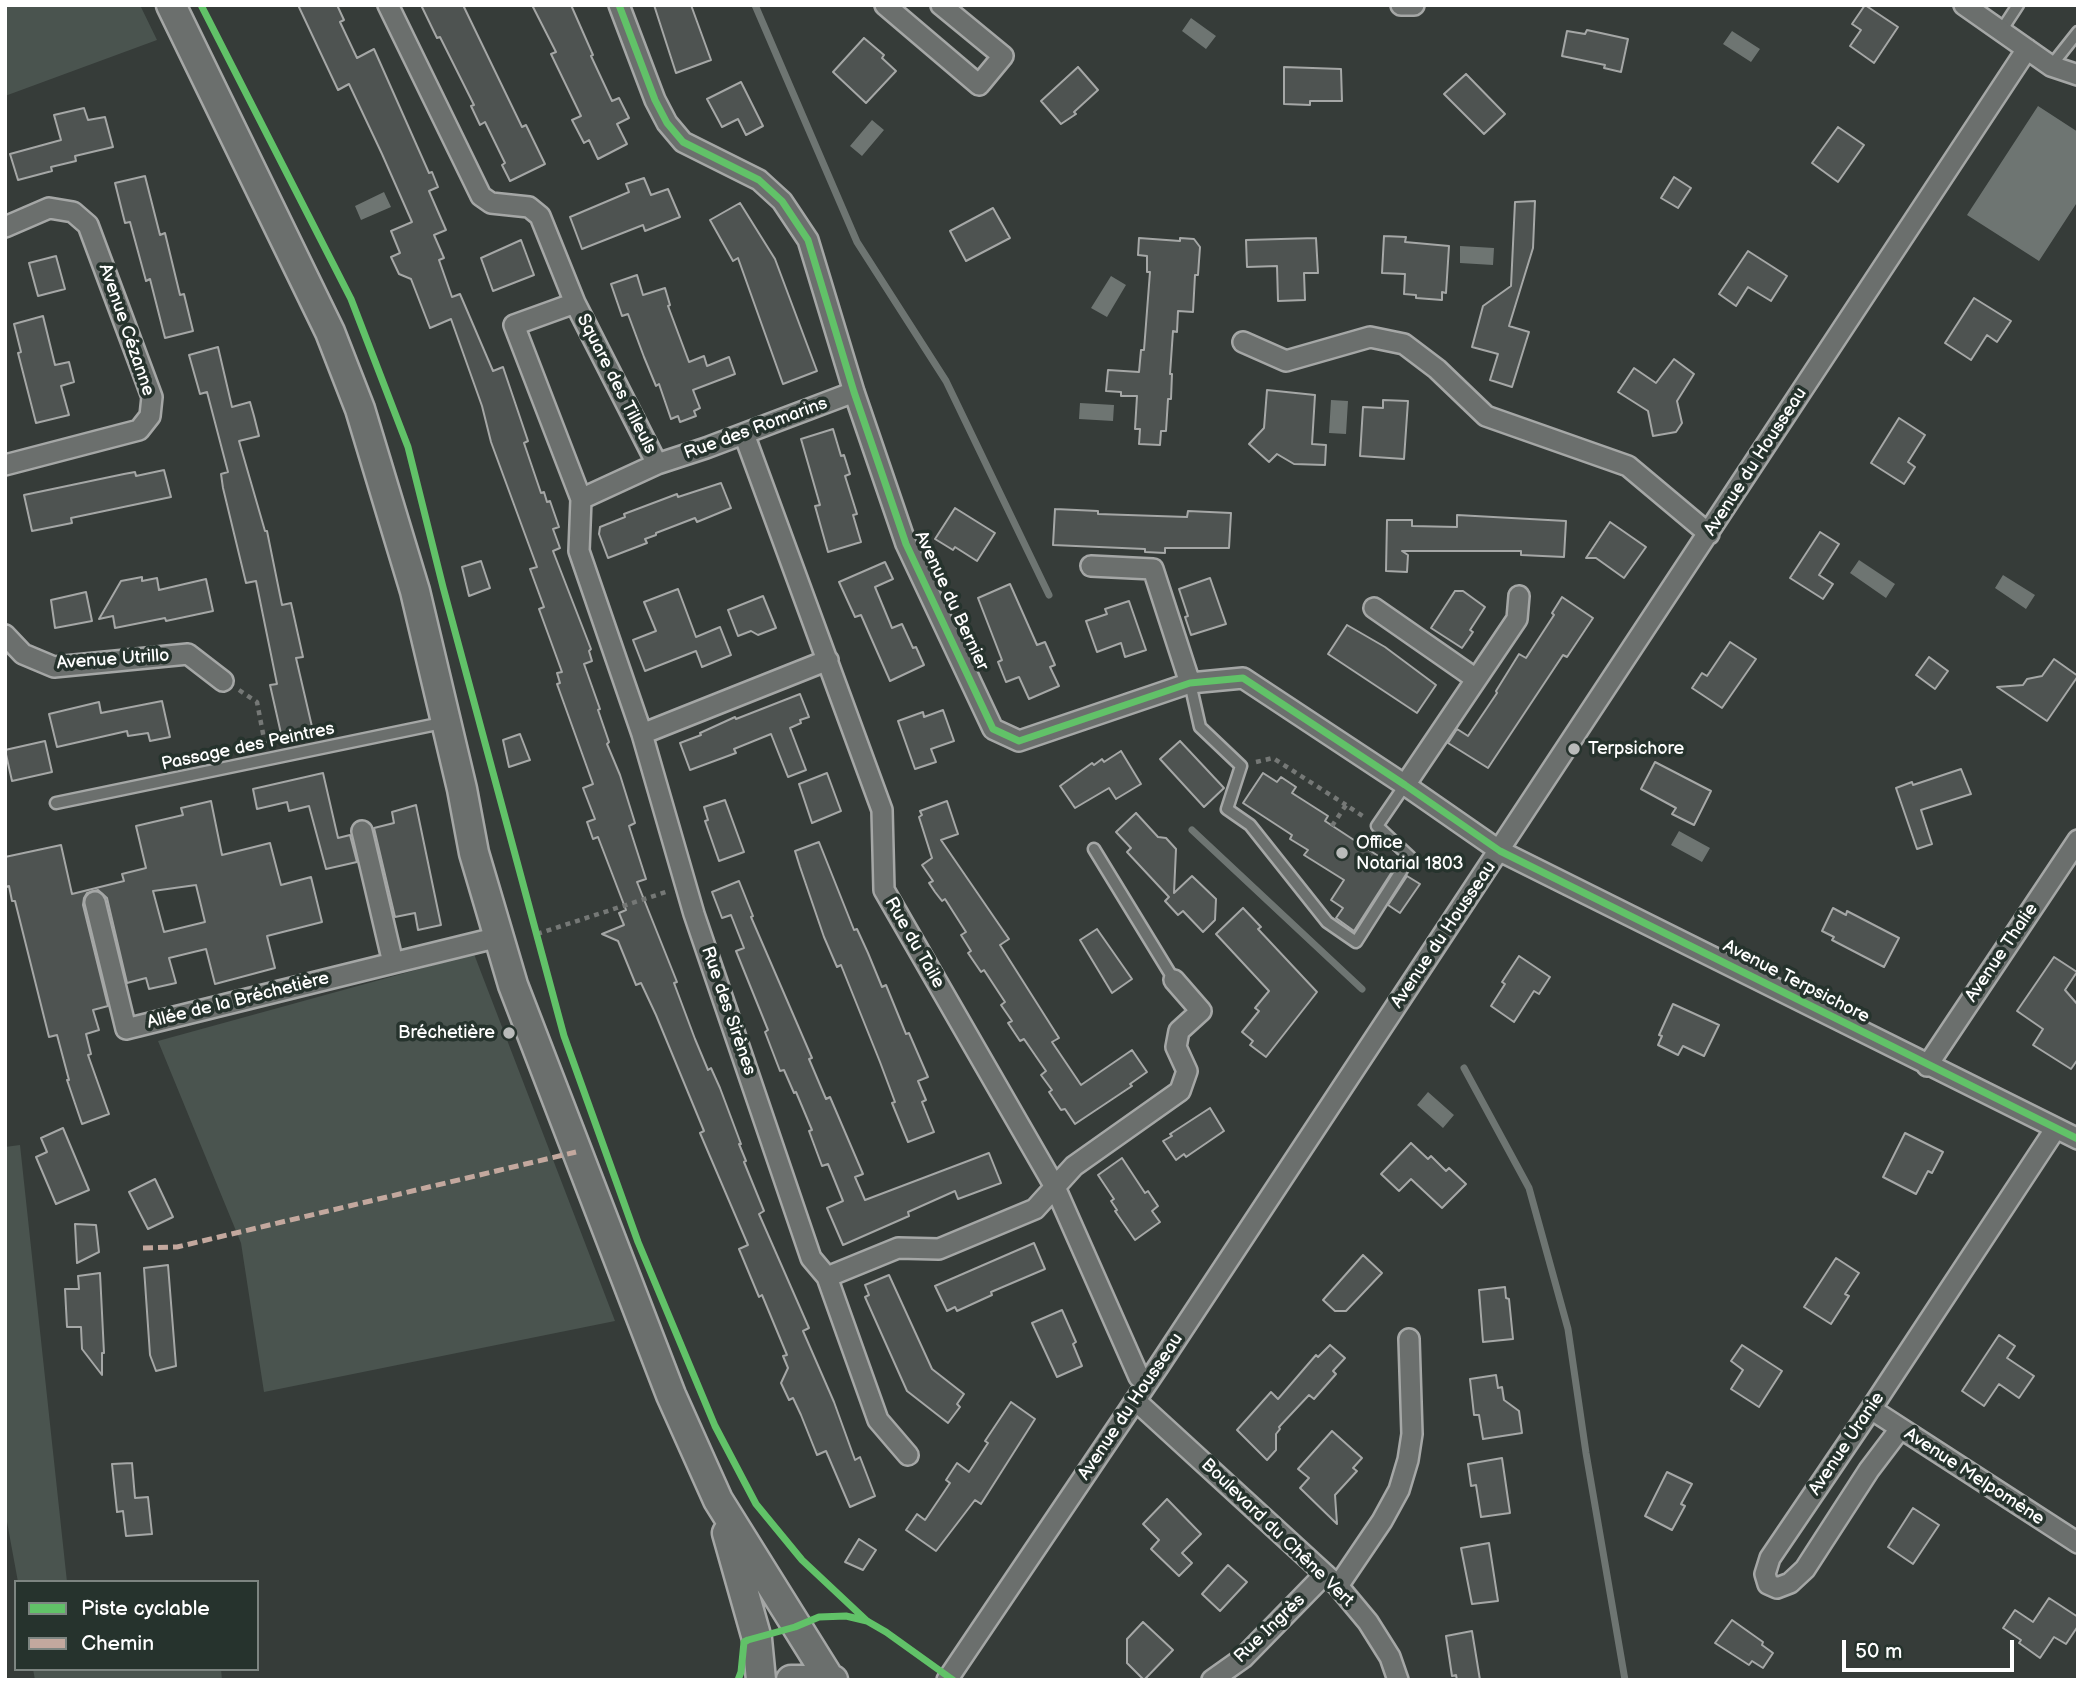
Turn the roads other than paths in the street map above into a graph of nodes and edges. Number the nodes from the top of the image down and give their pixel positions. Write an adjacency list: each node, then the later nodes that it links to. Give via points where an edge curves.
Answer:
1 (171, 5): 32 (main road, via 330,332 350,383 415,591)
2 (388, 5): 16 (street, via 481,197 491,203 529,207 540,216)
3 (619, 5): 18 (street, Avenue du Bernier, via 667,123 683,142 759,180 782,201 808,240)
4 (885, 5): 5 (street, via 979,85 1003,56)
5 (941, 5)
6 (1401, 5): 7 (street)
7 (1414, 5)
8 (1964, 5): 10 (street)
9 (2018, 5): 10 (lane)
10 (2001, 32): 12 (street)
11 (2078, 32): 13 (lane)
12 (2027, 49): 13 (street); 23 (street, Avenue du Housseau)
13 (2051, 66): 14 (street)
14 (2078, 75)
15 (5, 226): 21 (street, Avenue Cézanne, via 49,208 72,212 88,225 152,397 150,416 139,430)
16 (575, 303): 20 (street, Square des Tilleuls); 22 (street, Square des Tilleuls, via 514,325)
17 (1243, 342): 23 (street, via 1286,361 1370,337 1404,344 1486,416 1628,466)
18 (854, 392): 19 (street, Rue des Romarins); 31 (street, Avenue du Bernier, via 906,544 993,729 1019,741)
19 (744, 434): 20 (street, Rue des Romarins); 28 (street, Rue du Taile)
20 (657, 464): 22 (street, Square des Tilleuls)
21 (5, 465)
22 (581, 499): 33 (street, Rue des Sirènes, via 579,551)
23 (1709, 534): 39 (street, Avenue du Housseau)
24 (1091, 566): 31 (street, via 1153,569)
25 (1519, 596): 29 (street, via 1517,619)
26 (1374, 608): 29 (street)
27 (5, 635): 30 (street, Avenue Utrillo, via 23,654 54,667 188,654)
28 (828, 660): 33 (street); 47 (street, Rue du Taile, via 882,810 884,890)
29 (1476, 679): 34 (street)
30 (223, 681)
31 (1190, 683): 34 (street, Avenue du Bernier, via 1243,678); 34 (lane, via 1200,727 1241,766 1227,809 1250,825 1326,922 1356,942 1410,857 1377,826)
32 (446, 722): 35 (lane, Passage des Peintres); 41 (main road, via 474,853)
33 (642, 734): 48 (street, Rue des Sirènes, via 686,886 811,1258)
34 (1405, 785): 39 (street, Avenue du Bernier)
35 (56, 803)
36 (362, 831): 42 (street)
37 (2078, 840): 44 (street, Avenue Thalie)
38 (1094, 849): 43 (lane)
39 (1500, 850): 44 (street, Avenue Terpsichore); 50 (street, Avenue du Housseau)
40 (95, 902): 42 (street, Allée de la Bréchetière, via 127,1028)
41 (499, 937): 42 (street, Allée de la Bréchetière); 55 (main road, via 576,1152 671,1395)
42 (393, 963)
43 (1174, 980): 47 (street, via 1201,1011 1179,1031 1176,1047 1187,1070 1180,1091 1074,1166)
44 (1927, 1066): 45 (street, Avenue Terpsichore)
45 (2056, 1128): 46 (street, Avenue Terpsichore); 52 (street, Avenue Uranie)
46 (2078, 1139)
47 (1055, 1187): 48 (street, via 1035,1209 939,1249 898,1248); 50 (street, Rue du Taile, via 1139,1377)
48 (827, 1276): 54 (street, Rue des Sirènes, via 878,1420)
49 (1409, 1339): 57 (street, Rue Ingrès, via 1412,1434 1399,1490 1382,1521)
50 (1147, 1383): 51 (street, Avenue du Housseau)
51 (1136, 1401): 57 (street, Boulevard du Chêne Vert); 59 (street, Avenue du Housseau)
52 (1871, 1409): 53 (street, Avenue Melpomène); 53 (street, Avenue Uranie, via 1770,1558 1765,1574 1768,1584 1777,1588 1790,1583 1805,1569)
53 (1900, 1429): 56 (street, Avenue Melpomène)
54 (908, 1455)
55 (718, 1500): 58 (main road); 60 (main road, via 757,1639)
56 (2078, 1544)
57 (1332, 1580): 62 (street, Rue Ingrès); 63 (street, Boulevard du Chêne Vert, via 1368,1622)
58 (831, 1679): 61 (main road)
59 (946, 1679)
60 (761, 1680)
61 (791, 1680)
62 (1212, 1680)
63 (1398, 1680)

